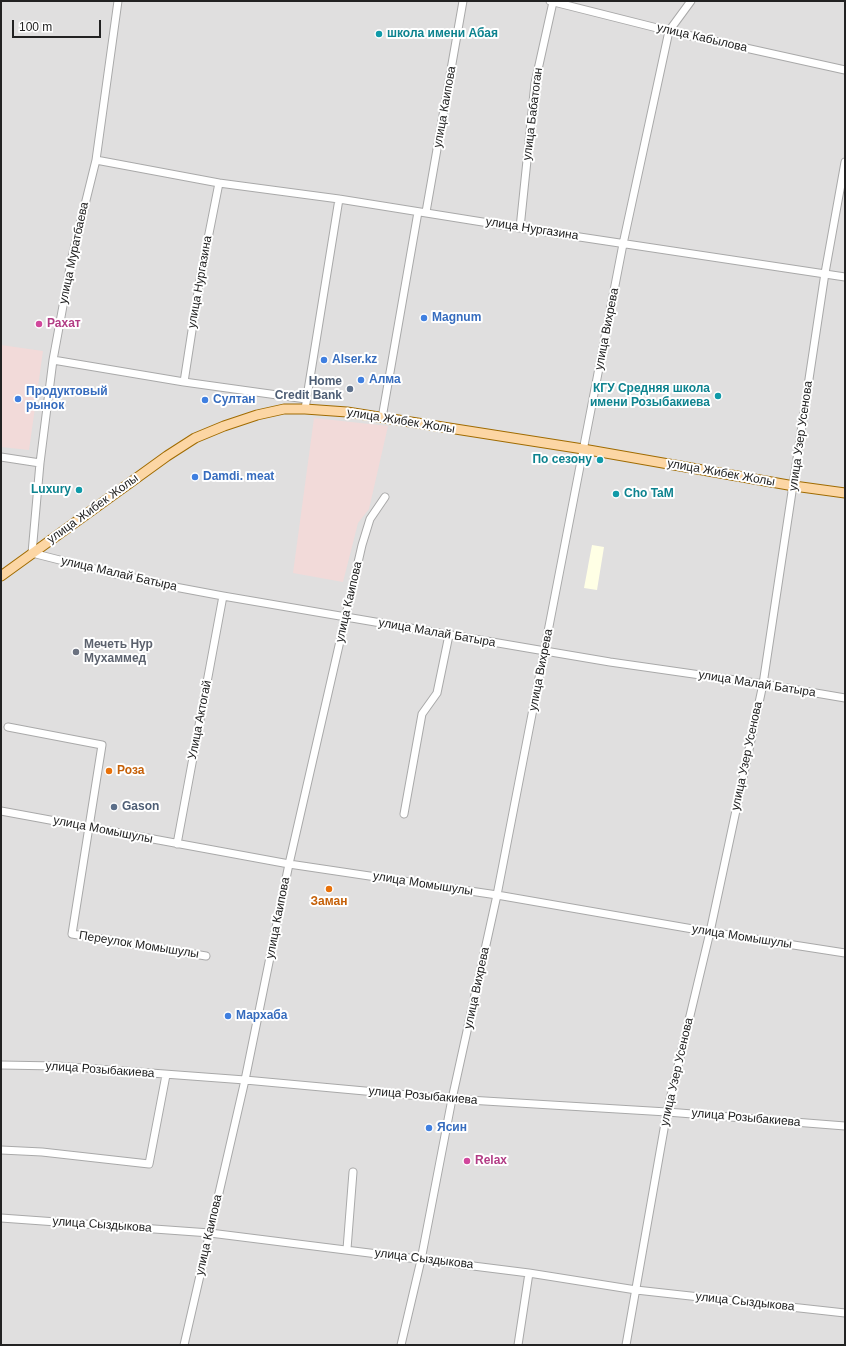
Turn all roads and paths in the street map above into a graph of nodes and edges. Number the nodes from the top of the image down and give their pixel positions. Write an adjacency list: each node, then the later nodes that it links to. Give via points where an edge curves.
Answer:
1 (118, 1): 7 (street, улица Муратбаева)
2 (463, 1): 12 (street, улица Каипова)
3 (691, 1): 5 (street, улица Вихрева)
4 (556, 2): 5 (street, улица Кабылова); 13 (street, улица Бабатоган, via 534,83)
5 (669, 31): 6 (street, улица Кабылова); 14 (street, улица Вихрева)
6 (845, 70)
7 (96, 160): 9 (street, улица Нургазина); 17 (street, улица Муратбаева, via 72,258)
8 (845, 162): 15 (street, улица Узер Усенова)
9 (219, 183): 10 (street, улица Нургазина); 18 (street, улица Нургазина, via 200,279)
10 (339, 199): 11 (street, улица Нургазина); 19 (street)
11 (418, 212): 12 (street, улица Нургазина); 21 (street)
12 (426, 212): 13 (street, улица Нургазина)
13 (520, 228): 14 (street, улица Нургазина)
14 (623, 244): 15 (street, улица Нургазина); 22 (street, улица Вихрева)
15 (825, 273): 16 (street, улица Нургазина); 25 (street, улица Узер Усенова)
16 (845, 277)
17 (53, 360): 18 (street); 24 (street, улица Муратбаева)
18 (184, 382): 19 (street)
19 (306, 399): 20 (street)
20 (305, 409): 21 (main road, улица Жибек Жолы); 28 (main road, улица Жибек Жолы, via 284,409 257,416 195,438)
21 (382, 418): 22 (main road, улица Жибек Жолы)
22 (584, 449): 25 (main road, улица Жибек Жолы); 33 (street, улица Вихрева)
23 (1, 457): 24 (street)
24 (40, 464): 28 (street, улица Муратбаева)
25 (794, 486): 26 (main road, улица Жибек Жолы); 34 (street, улица Узер Усенова)
26 (845, 493)
27 (385, 497): 31 (street, улица Каипова, via 370,519)
28 (32, 553): 29 (main road, улица Жибек Жолы); 30 (street, улица Малай Батыра, via 107,572)
29 (1, 576)
30 (223, 596): 31 (street, улица Малай Батыра); 40 (street, Улица Актогай)
31 (346, 616): 32 (street, улица Малай Батыра); 41 (street, улица Каипова)
32 (449, 635): 33 (street, улица Малай Батыра); 38 (street, via 437,693 422,714)
33 (545, 652): 34 (street, улица Малай Батыра); 42 (street, улица Вихрева)
34 (763, 684): 35 (street, улица Малай Батыра); 43 (street, улица Узер Усенова)
35 (845, 698)
36 (8, 727): 39 (street, Переулок Момышулы, via 102,745)
37 (1, 811): 39 (street, улица Момышулы)
38 (404, 814)
39 (88, 827): 40 (street, улица Момышулы); 45 (street, Переулок Момышулы, via 72,934)
40 (177, 844): 41 (street, улица Момышулы)
41 (289, 864): 42 (street, улица Момышулы); 48 (street, улица Каипова)
42 (497, 895): 43 (street, улица Момышулы); 49 (street, улица Вихрева)
43 (710, 932): 44 (street, улица Момышулы); 50 (street, улица Узер Усенова)
44 (845, 953)
45 (206, 956)
46 (1, 1066): 47 (street, улица Розыбакиева, via 57,1066)
47 (166, 1075): 48 (street, улица Розыбакиева); 52 (street, via 149,1164)
48 (245, 1080): 49 (street, улица Розыбакиева); 55 (street, улица Каипова)
49 (452, 1099): 50 (street, улица Розыбакиева); 57 (street, улица Вихрева)
50 (667, 1112): 51 (street, улица Розыбакиева); 59 (street, улица Узер Усенова)
51 (845, 1126)
52 (1, 1150)
53 (353, 1172): 56 (street)
54 (1, 1218): 55 (street, улица Сыздыкова)
55 (210, 1233): 56 (street, улица Сыздыкова); 61 (street, улица Каипова)
56 (347, 1249): 57 (street, улица Сыздыкова)
57 (421, 1260): 58 (street, улица Сыздыкова); 62 (street, улица Вихрева)
58 (529, 1273): 59 (street, улица Сыздыкова); 63 (street)
59 (636, 1290): 60 (street, улица Сыздыкова); 64 (street, улица Узер Усенова)
60 (845, 1313)
61 (184, 1345)
62 (401, 1345)
63 (518, 1345)
64 (626, 1345)

